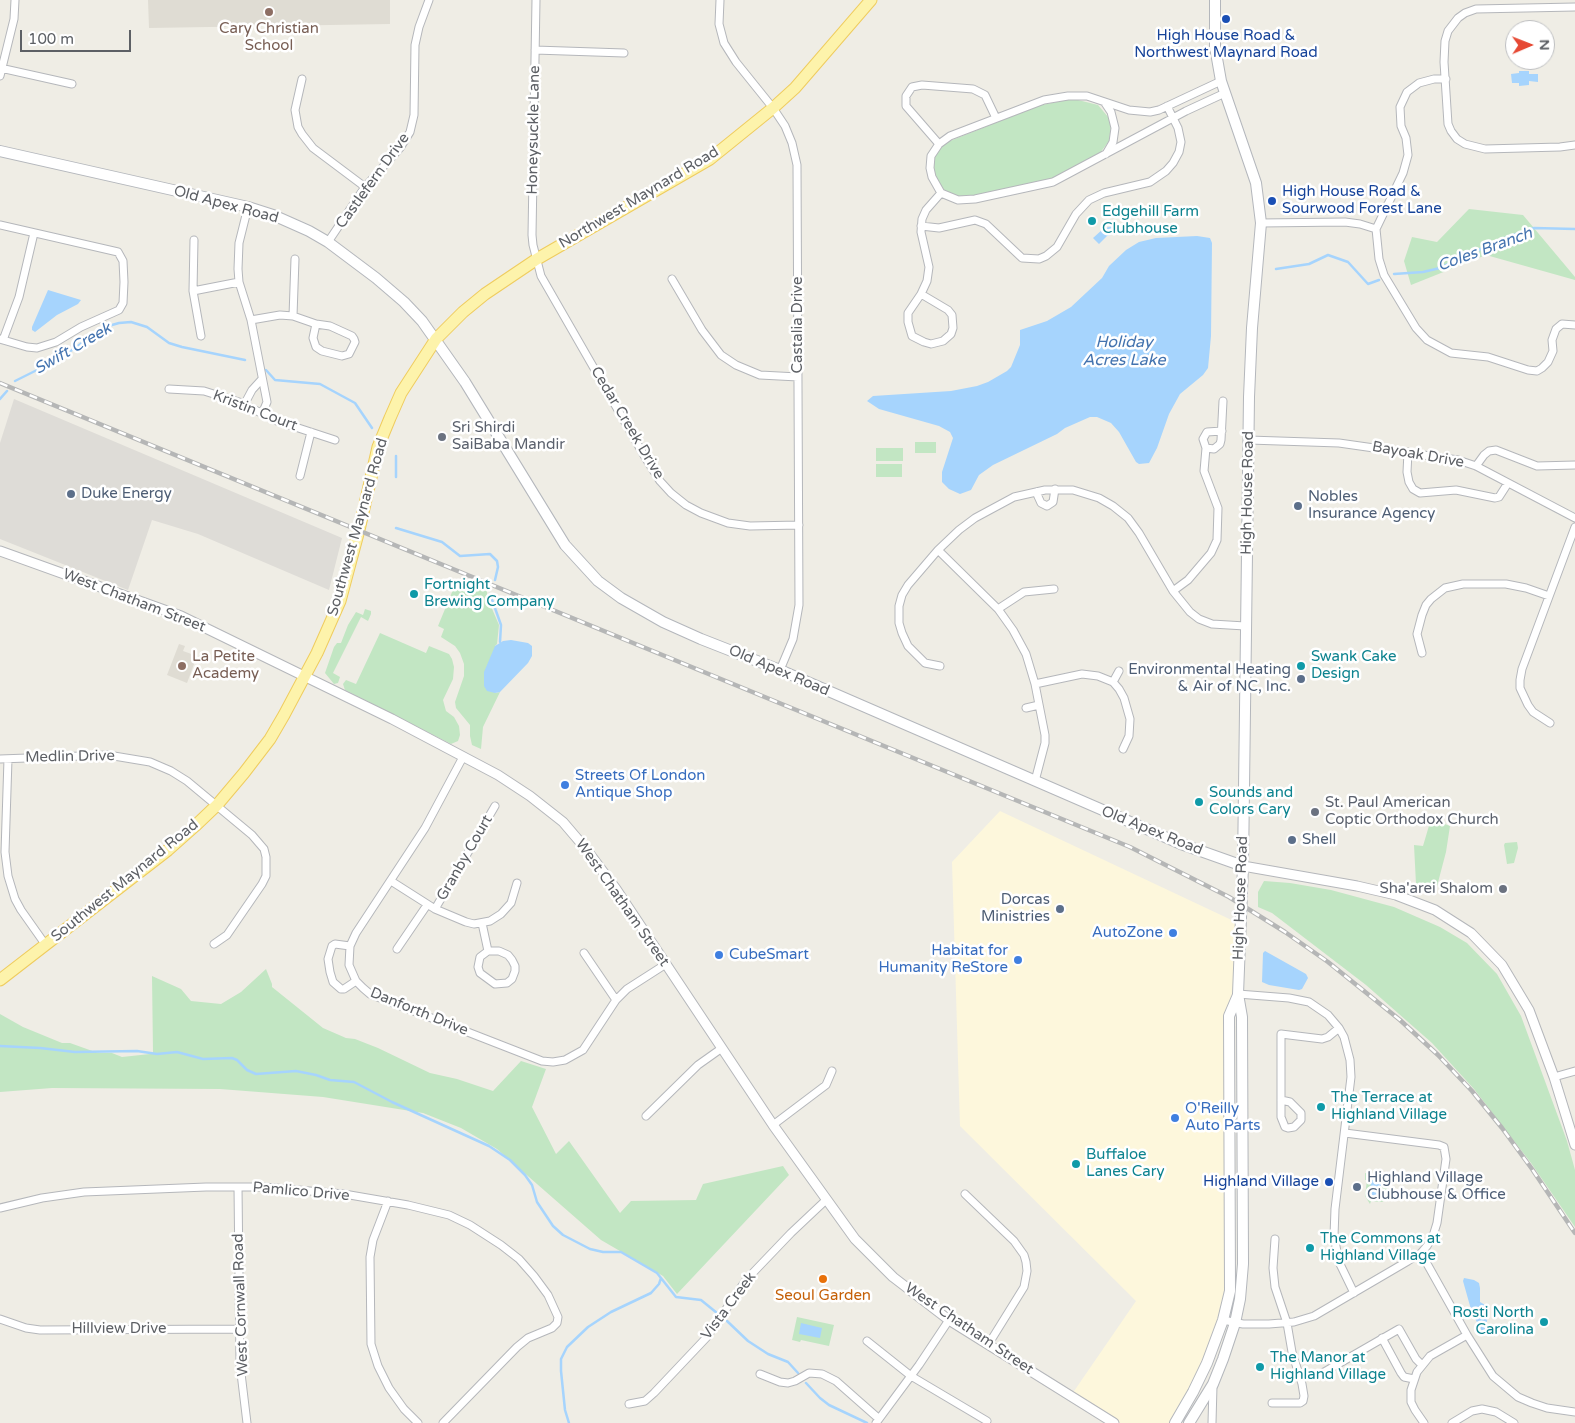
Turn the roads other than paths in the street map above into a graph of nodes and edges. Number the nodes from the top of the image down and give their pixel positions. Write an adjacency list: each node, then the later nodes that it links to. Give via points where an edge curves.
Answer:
1 (15, 0): 11 (street, via 14,19)
2 (429, 0): 26 (street, Castlefern Drive, via 415,45 414,115 410,132)
3 (536, 0): 9 (street, Honeysuckle Lane)
4 (720, 0): 19 (street, Castalia Drive, via 719,24 724,43)
5 (871, 0): 19 (main road, Northwest Maynard Road, via 795,88)
6 (1216, 0): 14 (main road, High House Road, via 1215,47)
7 (1566, 4): 8 (street); 13 (street, via 1476,9 1465,13 1452,25 1445,41)
8 (1575, 7)
9 (535, 50): 10 (street); 37 (street, Honeysuckle Lane, via 532,235)
10 (624, 53)
11 (1, 71): 15 (street)
12 (302, 79): 26 (street, via 295,110 302,134 312,148)
13 (1446, 79): 23 (street, via 1448,124 1457,139 1465,144 1485,149); 32 (street, via 1418,83 1404,97 1399,115 1408,148 1406,164)
14 (1220, 81): 16 (main road, High House Road); 18 (street)
15 (72, 84)
16 (1224, 93): 21 (street); 29 (main road, High House Road, via 1256,183)
17 (1105, 102): 18 (street, via 1141,112); 20 (street, via 1087,96 1068,96 1044,100); 25 (street, via 1115,128 1113,142)
18 (1167, 106): 21 (street)
19 (773, 108): 37 (main road, Northwest Maynard Road, via 710,159); 49 (street, Castalia Drive, via 788,132 797,164)
20 (996, 118): 22 (street, via 950,136); 22 (street, via 986,95 973,89 912,87 906,96 906,106)
21 (1173, 118): 25 (street); 31 (street, via 1181,142 1174,163 1158,178 1143,185 1104,193 1089,200 1076,214 1058,247 1046,256 1022,258 986,224 975,220 939,228)
22 (939, 144): 27 (street, via 931,156 930,168 935,186)
23 (1575, 145)
24 (0, 151): 28 (main road, Old Apex Road)
25 (1106, 154): 27 (street, via 1061,178 1040,185 965,200 949,198)
26 (365, 187): 35 (street, Castlefern Drive)
27 (941, 193): 31 (street, via 926,210)
28 (248, 207): 35 (main road, Old Apex Road, via 273,215); 39 (street, via 239,243)
29 (1261, 223): 32 (street, via 1345,222); 58 (main road, High House Road, via 1252,328)
30 (0, 225): 33 (street)
31 (921, 226): 41 (street, via 930,267)
32 (1376, 229): 45 (street, via 1379,259 1391,288 1416,328 1427,340 1445,351 1488,357 1537,371 1548,362 1553,351 1556,329 1562,324)
33 (34, 233): 48 (street, via 19,297); 48 (street, via 118,252 123,261 123,302 116,312 46,347 27,347)
34 (194, 240): 40 (street)
35 (328, 242): 47 (main road, Old Apex Road, via 404,302)
36 (295, 259): 42 (street)
37 (537, 259): 47 (main road, Northwest Maynard Road, via 485,294); 68 (street, Cedar Creek Drive, via 544,283 649,464 671,493 700,513 728,523)
38 (672, 279): 49 (street, via 721,355 760,375)
39 (239, 282): 40 (street); 43 (street)
40 (193, 291): 46 (street)
41 (921, 294): 41 (street, via 952,315 951,334 943,341 931,344 912,336 907,316)
42 (293, 316): 43 (street); 44 (street)
43 (251, 320): 50 (street)
44 (316, 324): 44 (street, via 330,326 352,336 354,342 349,354 342,356 318,350 313,338)
45 (1575, 325)
46 (201, 336)
47 (436, 339): 79 (main road, Old Apex Road, via 565,545 598,581 663,622); 81 (main road, Southwest Maynard Road, via 401,392 378,447 344,590)
48 (1, 340)
49 (798, 377): 68 (street, Castalia Drive)
50 (262, 379): 53 (street); 54 (street, via 267,402)
51 (169, 389): 53 (street, Kristin Court, via 204,391)
52 (1223, 401): 55 (street)
53 (244, 405): 54 (street, Kristin Court)
54 (262, 414): 56 (street, Kristin Court)
55 (1222, 431): 59 (street, via 1220,444); 59 (street, via 1205,434 1203,442)
56 (311, 432): 57 (street, Kristin Court); 63 (street)
57 (335, 440)
58 (1248, 440): 60 (street, Bayoak Drive, via 1339,443); 76 (main road, High House Road)
59 (1206, 448): 73 (street, via 1204,470 1218,508 1217,540 1188,580)
60 (1408, 452): 62 (street, Bayoak Drive); 64 (street, via 1406,472 1413,489 1420,493 1456,490 1495,498)
61 (1575, 465): 62 (street, via 1537,466 1489,450)
62 (1476, 466): 64 (street, Bayoak Drive)
63 (300, 476)
64 (1508, 483): 67 (street, Bayoak Drive)
65 (1055, 489): 66 (street); 66 (street, via 1054,502 1047,506 1041,503); 73 (street, via 1092,495 1120,512 1140,533)
66 (1036, 492): 70 (street, via 1014,497 987,510)
67 (1575, 518)
68 (798, 525): 79 (street, Castalia Drive, via 798,614 793,639)
69 (1575, 526): 74 (street)
70 (938, 550): 75 (street); 78 (street, via 908,585 898,614 908,646 925,663)
71 (0, 551): 81 (street, West Chatham Street, via 174,613)
72 (1054, 589): 75 (street, via 1024,592)
73 (1173, 591): 76 (street, via 1182,605 1199,619 1212,624)
74 (1549, 596): 77 (street, via 1506,584 1463,584 1445,588 1431,599 1422,615 1417,634); 86 (street, via 1522,668 1520,688 1533,712)
75 (998, 608): 83 (street, via 1019,639)
76 (1245, 626): 93 (main road, High House Road)
77 (1422, 653)
78 (940, 666)
79 (780, 670): 90 (main road, Old Apex Road)
80 (1119, 671): 82 (street)
81 (304, 677): 88 (street, West Chatham Street); 91 (main road, Southwest Maynard Road, via 270,739)
82 (1112, 682): 83 (street, via 1082,674); 87 (street, via 1124,698 1130,720)
83 (1035, 684): 84 (street)
84 (1039, 705): 85 (street); 90 (street, via 1044,743)
85 (1026, 708)
86 (1550, 723)
87 (1124, 749)
88 (463, 757): 96 (street, via 425,828); 107 (street, West Chatham Street, via 520,789 563,822 586,848)
89 (4, 759): 91 (street, Medlin Drive, via 108,755 150,762 180,777); 94 (street)
90 (1035, 781): 93 (main road, Old Apex Road, via 1181,844)
91 (217, 805): 101 (main road, Southwest Maynard Road, via 168,850); 102 (street, Medlin Drive, via 260,843 267,867 262,884 227,935)
92 (495, 806): 99 (street, Granby Court)
93 (1243, 866): 110 (main road, High House Road); 116 (street, Old Apex Road, via 1396,895 1454,921 1490,951 1513,980 1529,1010)
94 (8, 876): 95 (street); 101 (street, via 15,899)
95 (0, 878)
96 (391, 881): 98 (street); 103 (street)
97 (517, 883): 100 (street, via 506,909 496,918)
98 (427, 905): 99 (street); 104 (street)
99 (435, 909): 100 (street, via 466,922)
100 (482, 923): 105 (street)
101 (45, 944): 108 (main road, Southwest Maynard Road)
102 (214, 944)
103 (350, 946): 109 (street, Danforth Drive, via 349,965); 109 (street, via 332,946 328,959 330,972 332,982 341,989)
104 (397, 949)
105 (488, 951): 105 (street, via 480,957 480,973 495,984 507,983 515,971 512,960 499,951)
106 (584, 953): 111 (street)
107 (666, 964): 111 (street, Danforth Drive); 113 (street, West Chatham Street)
108 (0, 980)
109 (356, 981): 111 (street, Danforth Drive, via 370,994 554,1062 583,1050)
110 (1238, 994): 112 (street, via 1309,1002 1328,1015); 132 (main road, High House Road, via 1229,1016 1231,1271); 133 (main road, High House Road, via 1242,1017 1243,1264)
111 (616, 1000)
112 (1339, 1028): 117 (street, via 1322,1038 1281,1034); 120 (street, via 1347,1046 1351,1069)
113 (722, 1048): 118 (street, via 698,1065); 119 (street, West Chatham Street)
114 (832, 1071): 119 (street, via 826,1085)
115 (1575, 1071): 116 (street)
116 (1554, 1077): 121 (street, Old Apex Road)
117 (1281, 1100)
118 (646, 1116)
119 (773, 1125): 124 (street, West Chatham Street)
120 (1345, 1132): 128 (street, via 1439,1145 1445,1149 1437,1223 1433,1236); 129 (street, via 1334,1209 1334,1236 1339,1262)
121 (1575, 1145)
122 (238, 1187): 125 (street, Pamlico Drive, via 344,1194); 126 (street, Pamlico Drive, via 84,1192); 135 (street, West Cornwall Road)
123 (964, 1194): 139 (street, via 1014,1242 1026,1262 1024,1287)
124 (826, 1200): 131 (street, West Chatham Street, via 855,1239 893,1277); 147 (street, Vista Creek, via 746,1280 707,1337 654,1393 645,1401)
125 (388, 1202): 152 (street, via 370,1257 371,1344 389,1388); 153 (street, Pamlico Drive, via 450,1215 484,1233 519,1259 534,1276 558,1317 552,1328 517,1346)
126 (0, 1208)
127 (1275, 1239): 134 (street, via 1275,1288)
128 (1421, 1253): 129 (street); 136 (street)
129 (1354, 1293): 134 (street, via 1314,1316)
130 (0, 1319): 135 (street, Hillview Drive, via 40,1330)
131 (949, 1320): 139 (street, West Chatham Street); 143 (street)
132 (1223, 1320): 133 (street); 155 (main road, High House Road, via 1201,1377)
133 (1235, 1323): 134 (street); 145 (main road, High House Road)
134 (1287, 1323): 146 (street, via 1304,1398 1300,1403)
135 (239, 1329): 151 (street, West Cornwall Road)
136 (1467, 1335): 140 (street, via 1430,1356); 148 (street, via 1489,1371 1518,1397 1547,1408)
137 (1382, 1338): 140 (street, via 1399,1329); 142 (street); 144 (street, via 1404,1377)
138 (867, 1341): 143 (street)
139 (988, 1344): 154 (street, West Chatham Street)
140 (1422, 1365): 144 (street)
141 (760, 1374): 149 (street, via 788,1383 809,1373 822,1374 836,1381)
142 (1319, 1375)
143 (911, 1376): 149 (street); 150 (street)
144 (1414, 1379): 158 (street, via 1411,1402)
145 (1213, 1384): 156 (main road, High House Road); 157 (street)
146 (1272, 1403)
147 (628, 1404)
148 (1575, 1412)
149 (877, 1420)
150 (987, 1421)
151 (247, 1423)
152 (418, 1423)
153 (443, 1423)
154 (1114, 1423)
155 (1175, 1423)
156 (1189, 1423)
157 (1212, 1423)
158 (1424, 1423)
159 (1452, 1423): 160 (street, via 1482,1409 1496,1412)
160 (1514, 1423)

